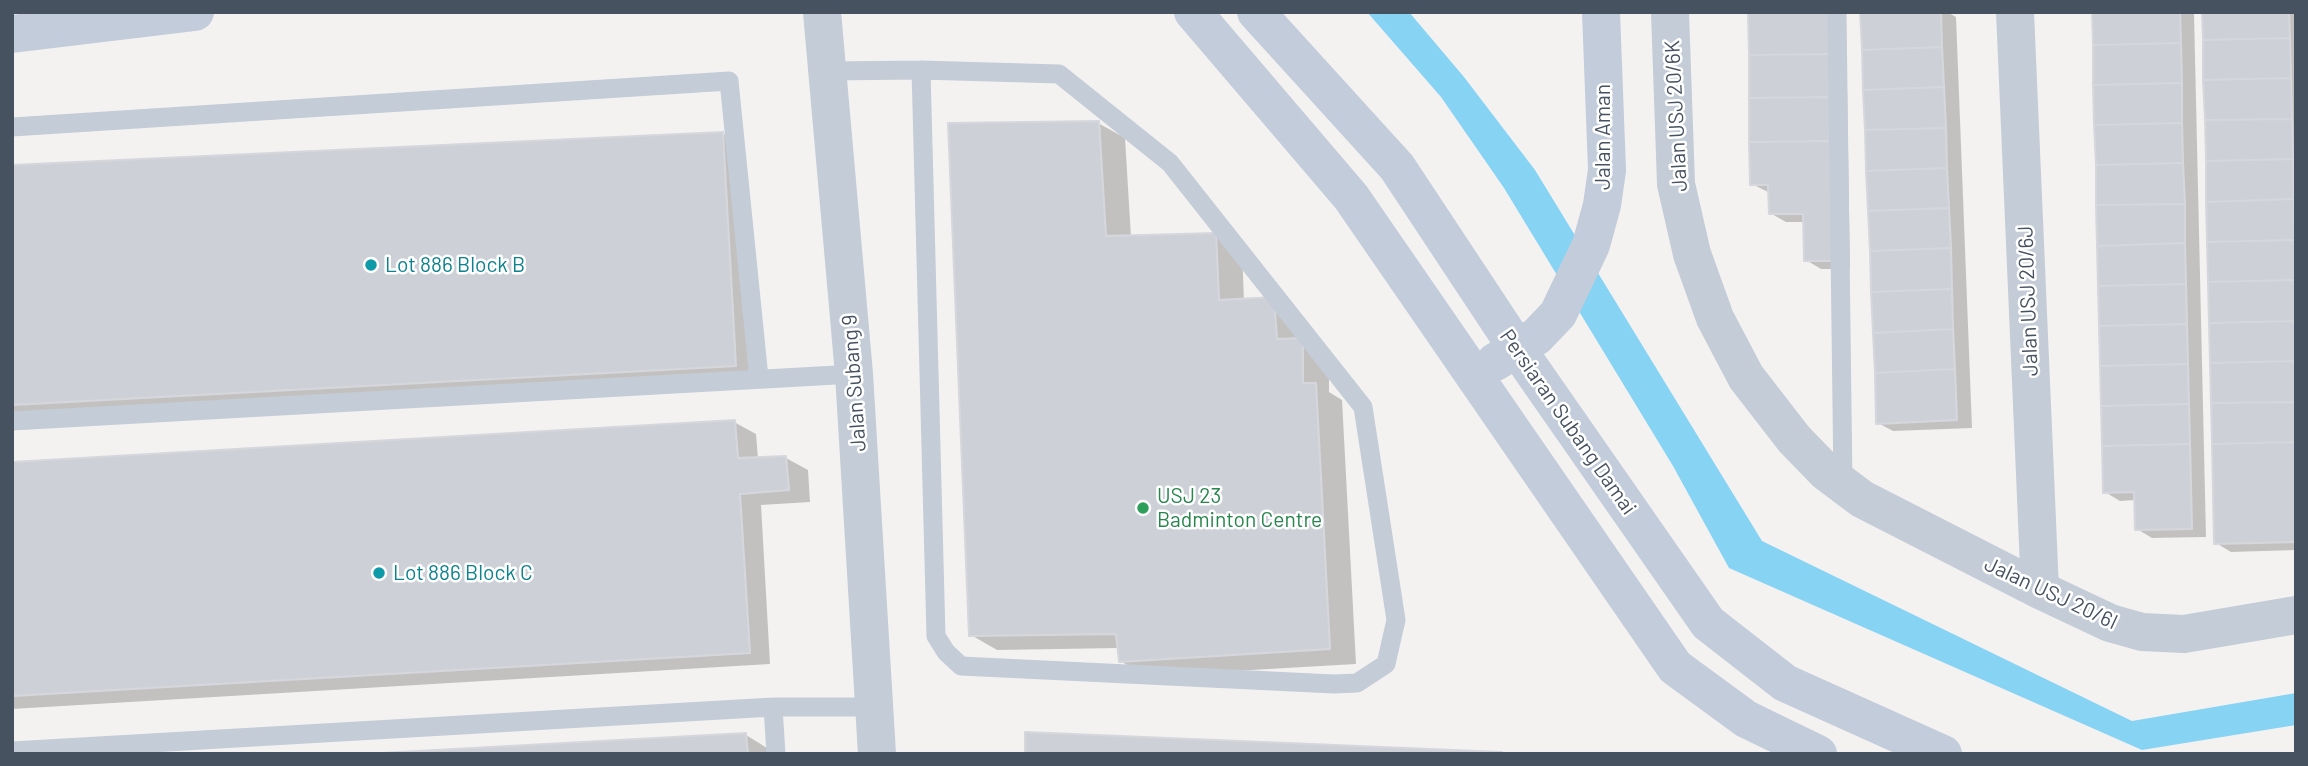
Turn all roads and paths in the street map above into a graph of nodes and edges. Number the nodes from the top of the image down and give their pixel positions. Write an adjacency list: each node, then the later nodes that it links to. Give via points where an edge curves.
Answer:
1 (195, 12): 9 (street)
2 (822, 12): 11 (street, Jalan Subang 9)
3 (1193, 12): 15 (street, via 1351,197)
4 (1256, 12): 13 (street, Persiaran Subang Damai, via 1397,167)
5 (1601, 12): 13 (street, Jalan Aman, via 1606,170 1602,205 1591,244 1558,314)
6 (1670, 12): 18 (street, Jalan USJ 20/6K, via 1676,184 1692,254 1715,318 1746,377 1794,439)
7 (1838, 12): 18 (lane)
8 (2015, 12): 19 (street, Jalan USJ 20/6J)
9 (12, 34)
10 (922, 70): 10 (lane, via 1059,74 1170,163 1363,407 1396,620 1387,664 1357,683 1334,684 961,666 946,652 936,636); 11 (lane)
11 (827, 71): 14 (street, Jalan Subang 9)
12 (12, 127): 16 (lane, via 729,81)
13 (1528, 343): 15 (street, Jalan Aman); 27 (street, Persiaran Subang Damai, via 1707,623 1785,682)
14 (854, 374): 16 (lane); 22 (street, Jalan Subang 9)
15 (1472, 375): 26 (street, via 1675,667 1746,719)
16 (759, 378): 17 (lane)
17 (12, 421)
18 (1835, 479): 19 (street, Jalan USJ 20/6I, via 1862,499)
19 (2040, 590): 20 (street, Jalan USJ 20/6I, via 2110,624 2142,632 2184,634)
20 (2296, 615)
21 (773, 707): 22 (lane); 23 (lane); 24 (lane)
22 (874, 707): 25 (street, Jalan Subang 9)
23 (12, 751)
24 (776, 754)
25 (877, 754)
26 (1818, 754)
27 (1943, 754)

